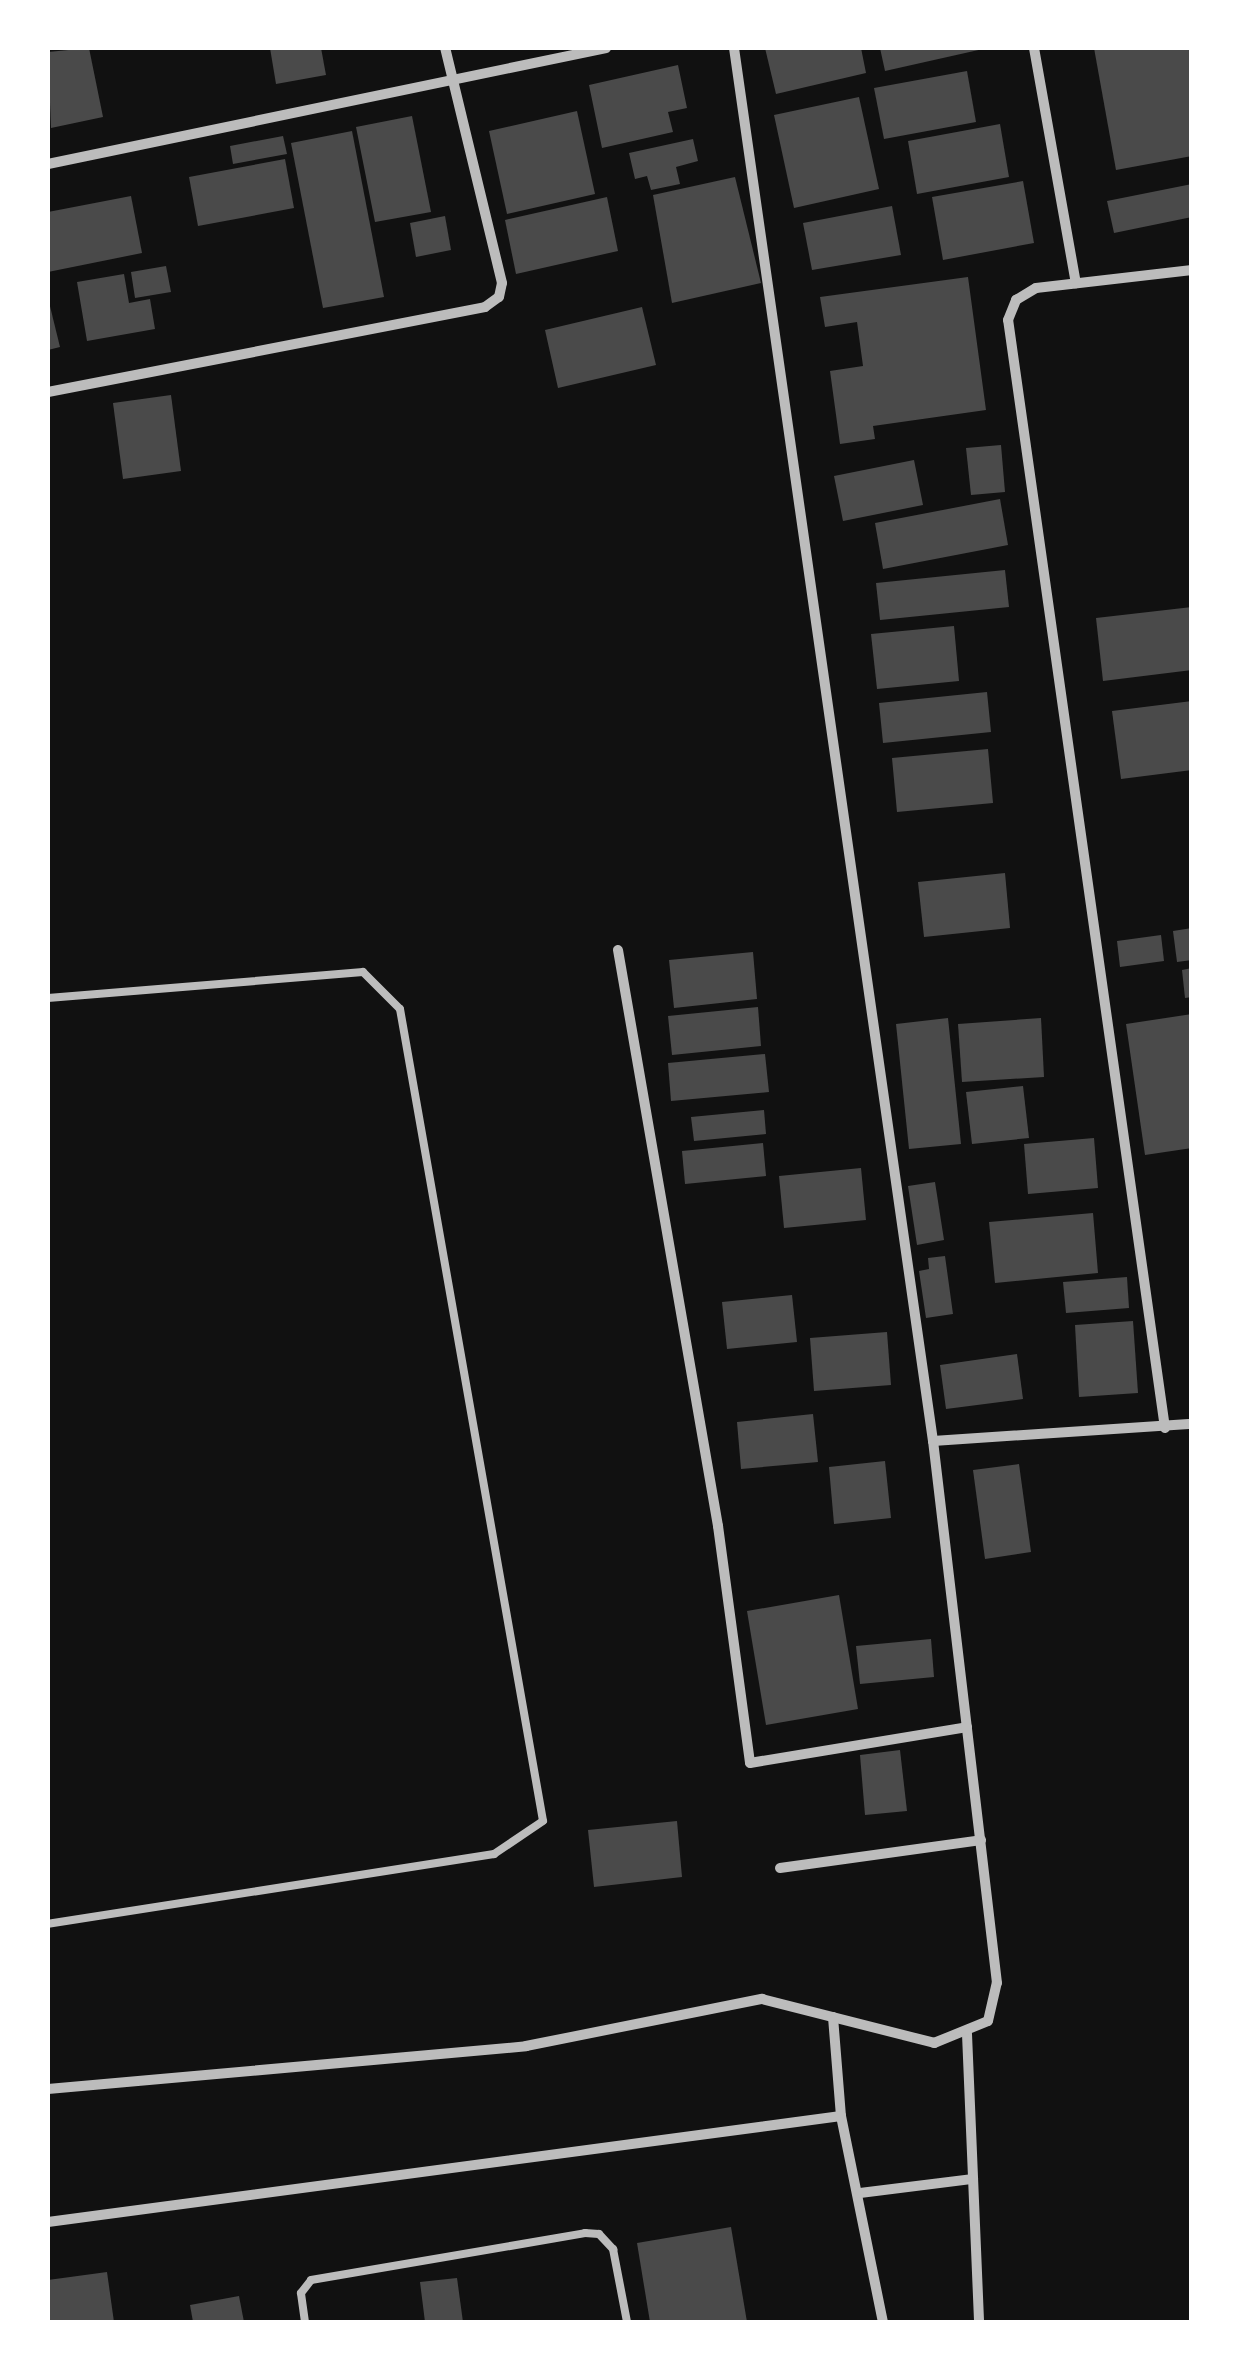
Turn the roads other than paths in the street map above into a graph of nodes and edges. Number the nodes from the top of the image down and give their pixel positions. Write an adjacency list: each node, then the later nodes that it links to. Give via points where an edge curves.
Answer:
1 (445, 48): 5 (street)
2 (606, 48): 5 (street)
3 (734, 48): 14 (street)
4 (1034, 48): 8 (street)
5 (451, 80): 6 (street); 9 (street, via 502,283 499,297 485,306)
6 (48, 164)
7 (1192, 270): 8 (street)
8 (1076, 283): 13 (street, via 1024,293 1008,320)
9 (48, 392)
10 (618, 950): 15 (street, via 718,1526 750,1762)
11 (48, 998): 18 (lane, via 363,972 400,1009 543,1820 494,1854)
12 (1192, 1424): 13 (street)
13 (1165, 1428): 14 (street)
14 (933, 1441): 15 (street)
15 (967, 1727): 16 (street)
16 (980, 1840): 17 (street); 20 (street, via 997,1983 988,2021)
17 (780, 1868)
18 (48, 1924)
19 (834, 2017): 20 (street, via 934,2043); 21 (street, via 762,2000 526,2046); 22 (street)
20 (967, 2034): 23 (street)
21 (48, 2090)
22 (841, 2116): 24 (street); 25 (street)
23 (973, 2179): 24 (street); 29 (street)
24 (860, 2193): 28 (street)
25 (48, 2222)
26 (305, 2322): 27 (lane, via 301,2293 311,2280 585,2232 614,2249)
27 (627, 2322)
28 (883, 2322)
29 (979, 2322)

